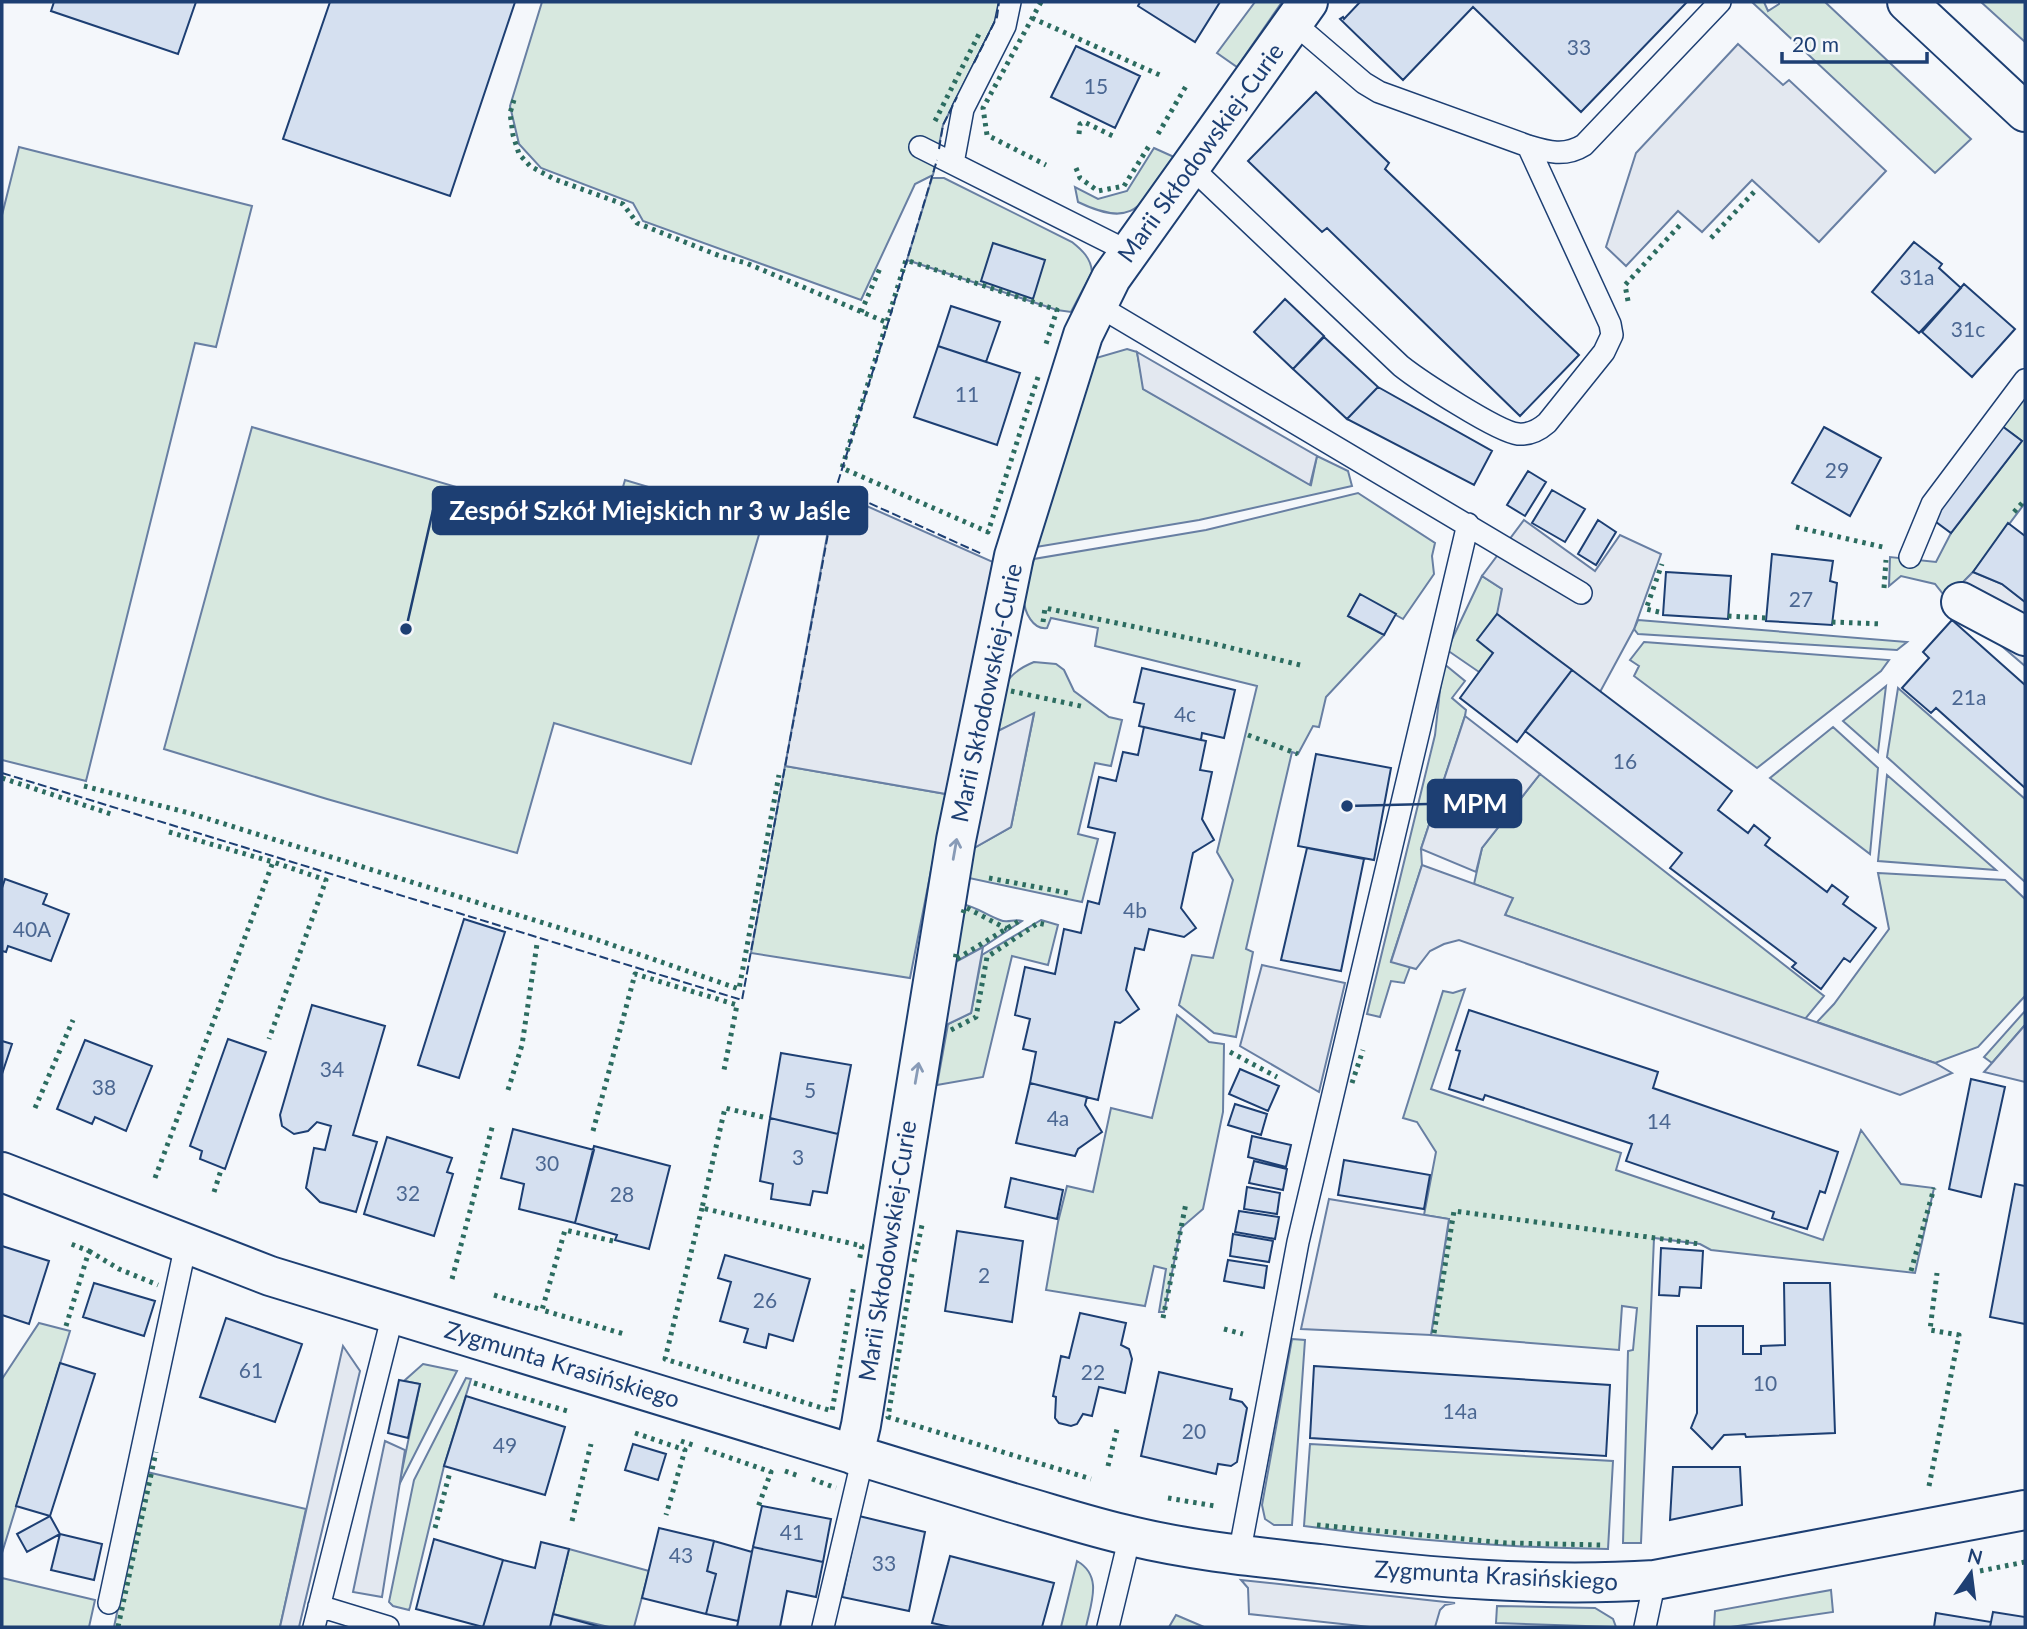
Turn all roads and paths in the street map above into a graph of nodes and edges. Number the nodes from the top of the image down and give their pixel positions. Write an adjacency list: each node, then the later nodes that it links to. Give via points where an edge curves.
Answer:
1 (1010, 2): 8 (lane, via 1005,26 963,109)
2 (1720, 2): 6 (lane, via 1584,145 1561,153)
3 (1907, 2): 5 (street)
4 (1301, 12): 6 (lane, via 1364,83 1379,92); 9 (street, Marii Skłodowskiej-Curie)
5 (2025, 112)
6 (1528, 146): 9 (lane, via 1612,335 1605,352 1547,423 1521,435 1504,430 1401,366)
7 (920, 147): 8 (lane)
8 (953, 163): 10 (lane)
9 (1191, 167): 10 (street, Marii Skłodowskiej-Curie)
10 (1129, 252): 11 (street, Marii Skłodowskiej-Curie)
11 (1097, 305): 13 (lane); 21 (street, Marii Skłodowskiej-Curie, one-way to 11, via 913,1095 965,798 1020,534 1083,335)
12 (2025, 380): 14 (lane, via 1932,503)
13 (1468, 524): 15 (lane); 24 (lane, via 1298,1242)
14 (1910, 557)
15 (1581, 593)
16 (1961, 602): 17 (street)
17 (2025, 636)
18 (2, 1172): 19 (street, Zygmunta Krasińskiego)
19 (186, 1244): 20 (street, Zygmunta Krasińskiego); 26 (lane)
20 (393, 1314): 21 (street, Zygmunta Krasińskiego); 27 (lane)
21 (858, 1456): 23 (street, Zygmunta Krasińskiego); 30 (lane)
22 (2025, 1510): 25 (street, Zygmunta Krasińskiego)
23 (1130, 1536): 24 (street, Zygmunta Krasińskiego); 31 (lane)
24 (1239, 1555): 25 (street, Zygmunta Krasińskiego, via 1491,1580)
25 (1655, 1580): 32 (lane)
26 (108, 1603)
27 (319, 1606): 28 (lane); 29 (lane)
28 (314, 1627)
29 (388, 1627)
30 (823, 1627)
31 (1108, 1627)
32 (1645, 1627)

